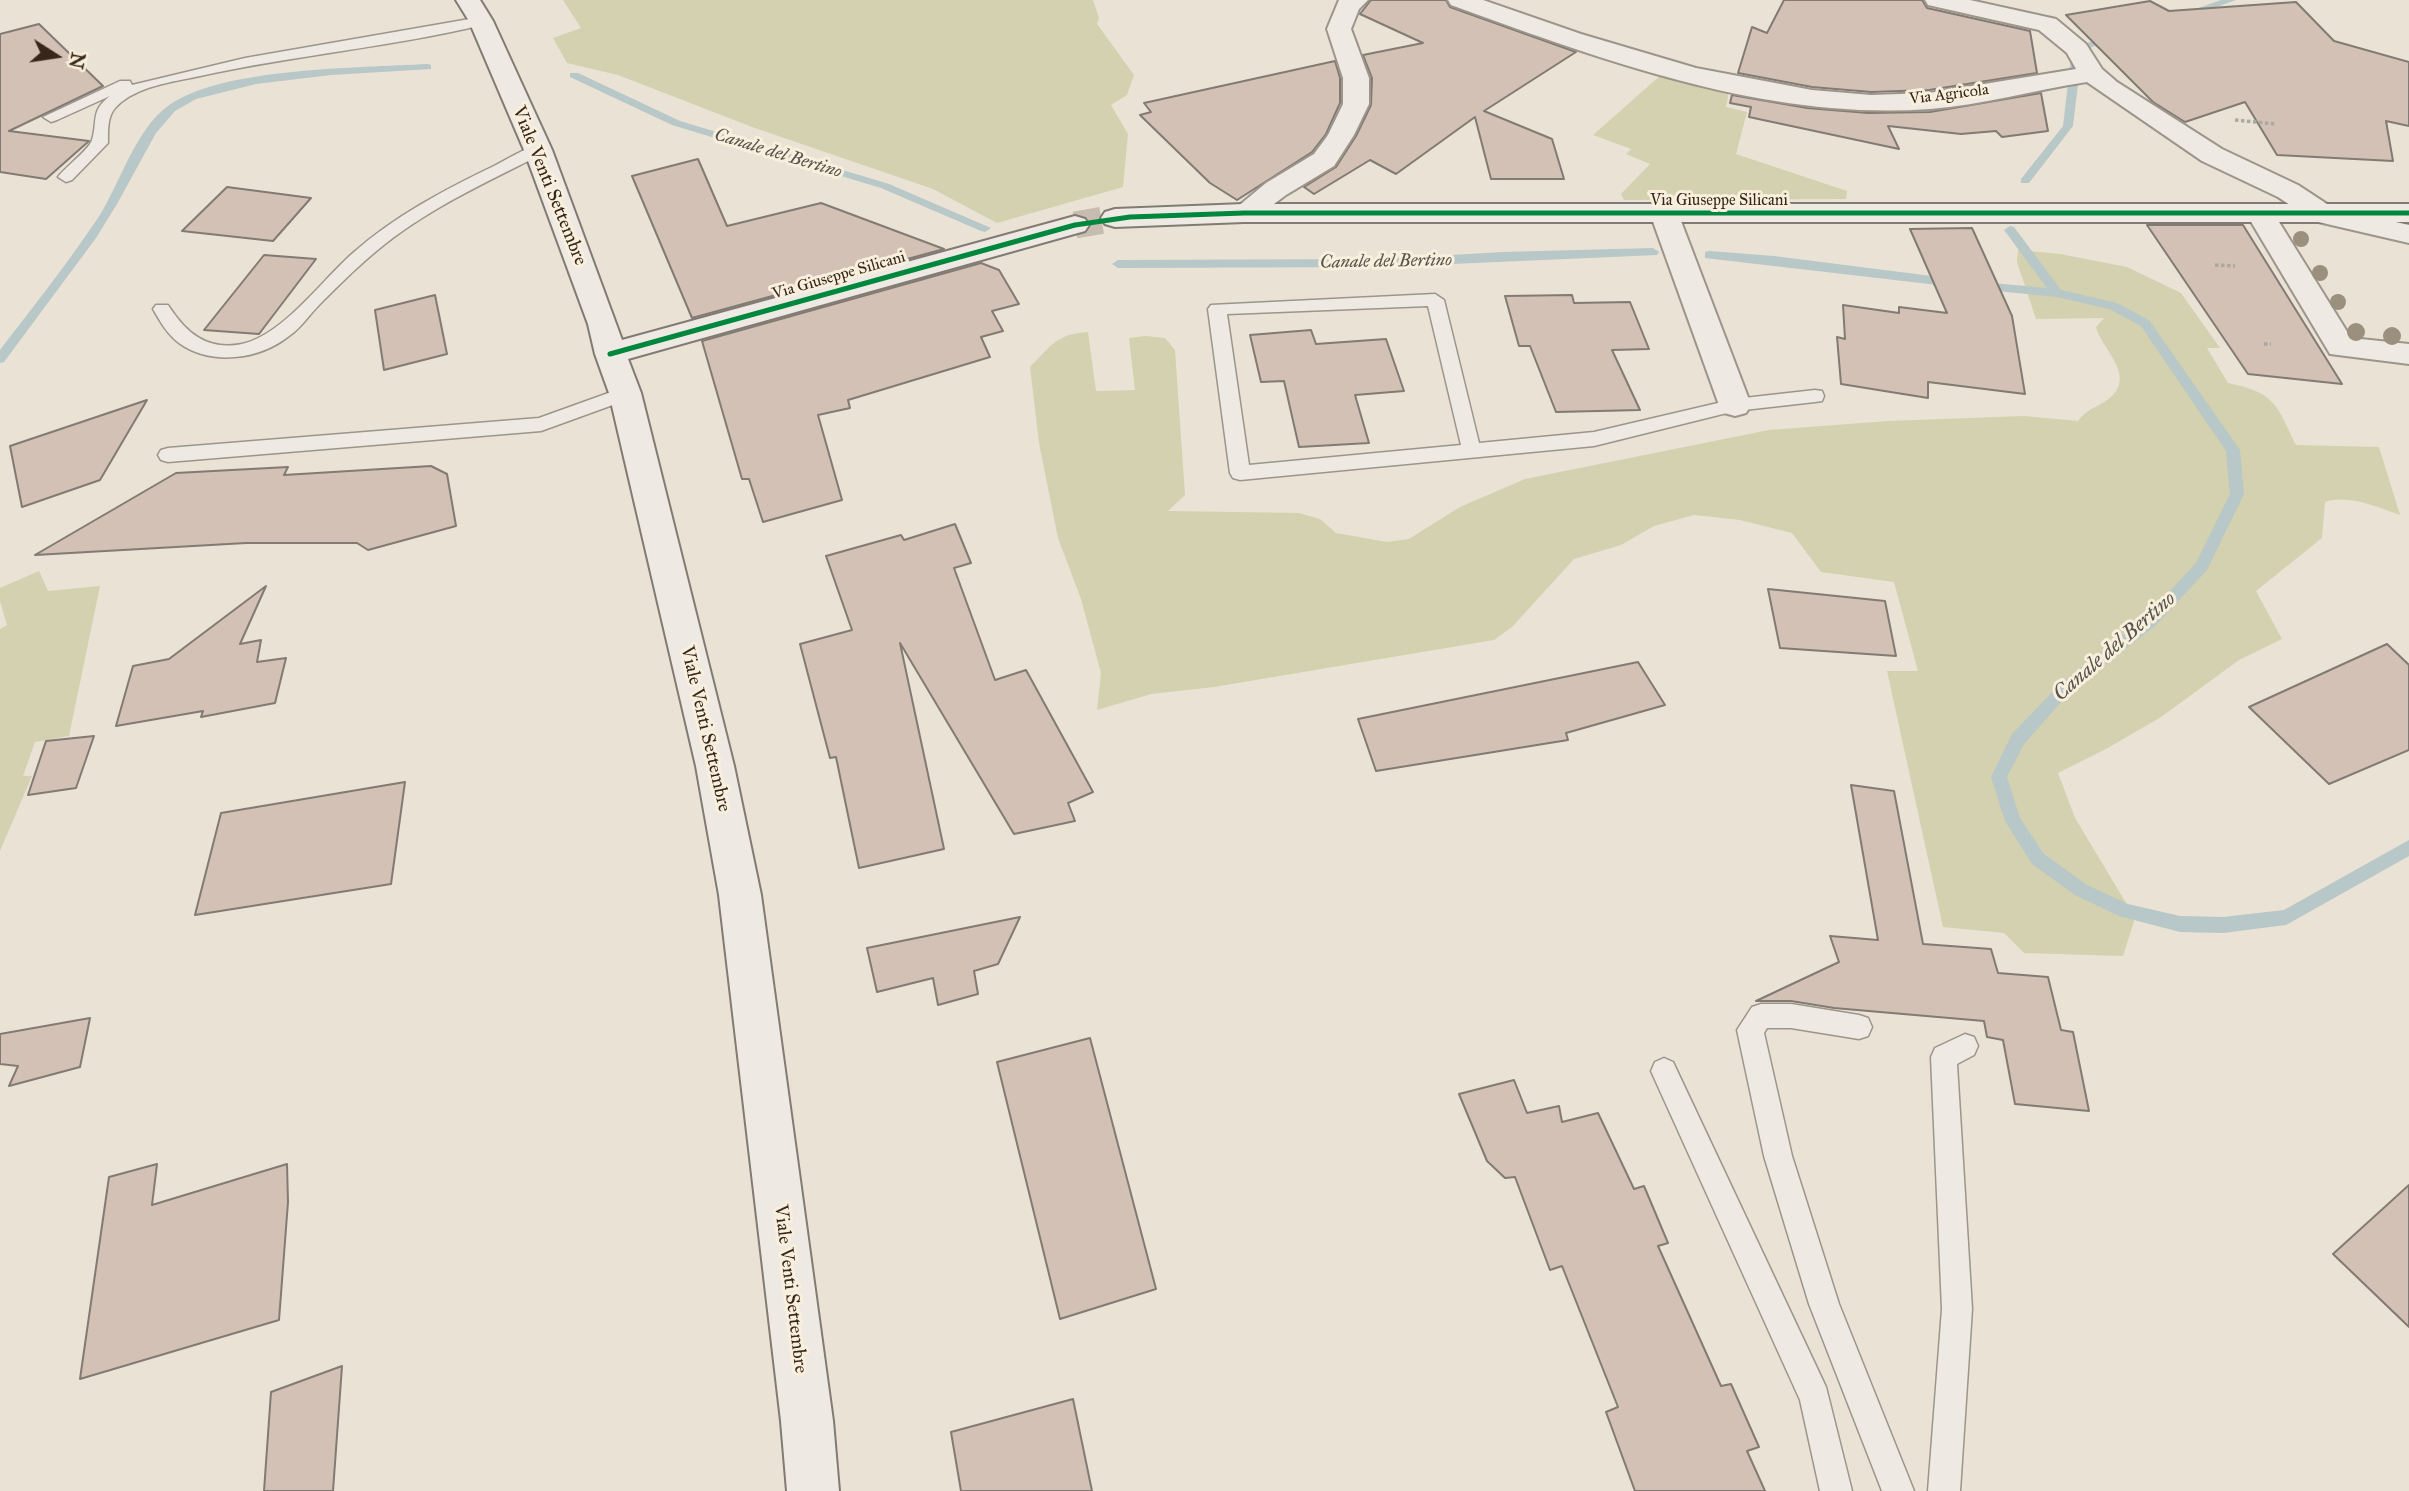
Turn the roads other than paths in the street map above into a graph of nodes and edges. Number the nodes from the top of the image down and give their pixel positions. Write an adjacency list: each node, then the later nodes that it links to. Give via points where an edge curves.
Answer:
1 (1356, 0): 9 (street, via 1348,5 1339,29 1356,78 1356,104 1342,135 1324,160)
2 (1460, 0): 5 (street, Via Agricola, via 1658,65 1824,100 1930,101)
3 (1937, 0): 5 (street, via 2047,24 2077,49)
4 (474, 10): 6 (lane, via 268,47 150,75); 7 (street, Viale Venti Settembre); 8 (lane, via 133,90 111,103 101,117 100,143)
5 (2092, 74): 12 (street, via 2208,153 2288,191)
6 (51, 117)
7 (538, 150): 17 (lane, via 420,211 388,233 280,335 250,349 215,352 189,344 169,324); 18 (street, Viale Venti Settembre)
8 (66, 177)
9 (1244, 213): 13 (street, Via Giuseppe Silicani); 14 (street, Via Giuseppe Silicani)
10 (2409, 213): 12 (street)
11 (2261, 215): 12 (street, Via Giuseppe Silicani); 13 (street, Via Giuseppe Silicani); 19 (street, via 2342,347)
12 (2323, 215): 16 (street)
13 (1665, 216): 22 (street, Via Giuseppe Silicani)
14 (1115, 218)
15 (1075, 225): 18 (street, Via Giuseppe Silicani)
16 (2409, 234)
17 (162, 309)
18 (610, 354): 20 (street, Viale Venti Settembre)
19 (2409, 354)
20 (625, 393): 24 (lane, via 541,424); 28 (street, Viale Venti Settembre, via 715,766 740,895)
21 (1815, 397): 22 (lane)
22 (1735, 405): 23 (lane, via 1594,439)
23 (1472, 451): 23 (lane, via 1435,300 1217,309 1240,473)
24 (169, 455)
25 (1860, 1027): 30 (lane, via 1762,1016 1750,1030 1778,1156 1824,1304)
26 (1965, 1046): 31 (lane, via 1944,1058 1957,1309)
27 (1664, 1071): 29 (lane, via 1815,1398)
28 (813, 1491)
29 (1836, 1491)
30 (1898, 1491)
31 (1944, 1491)

